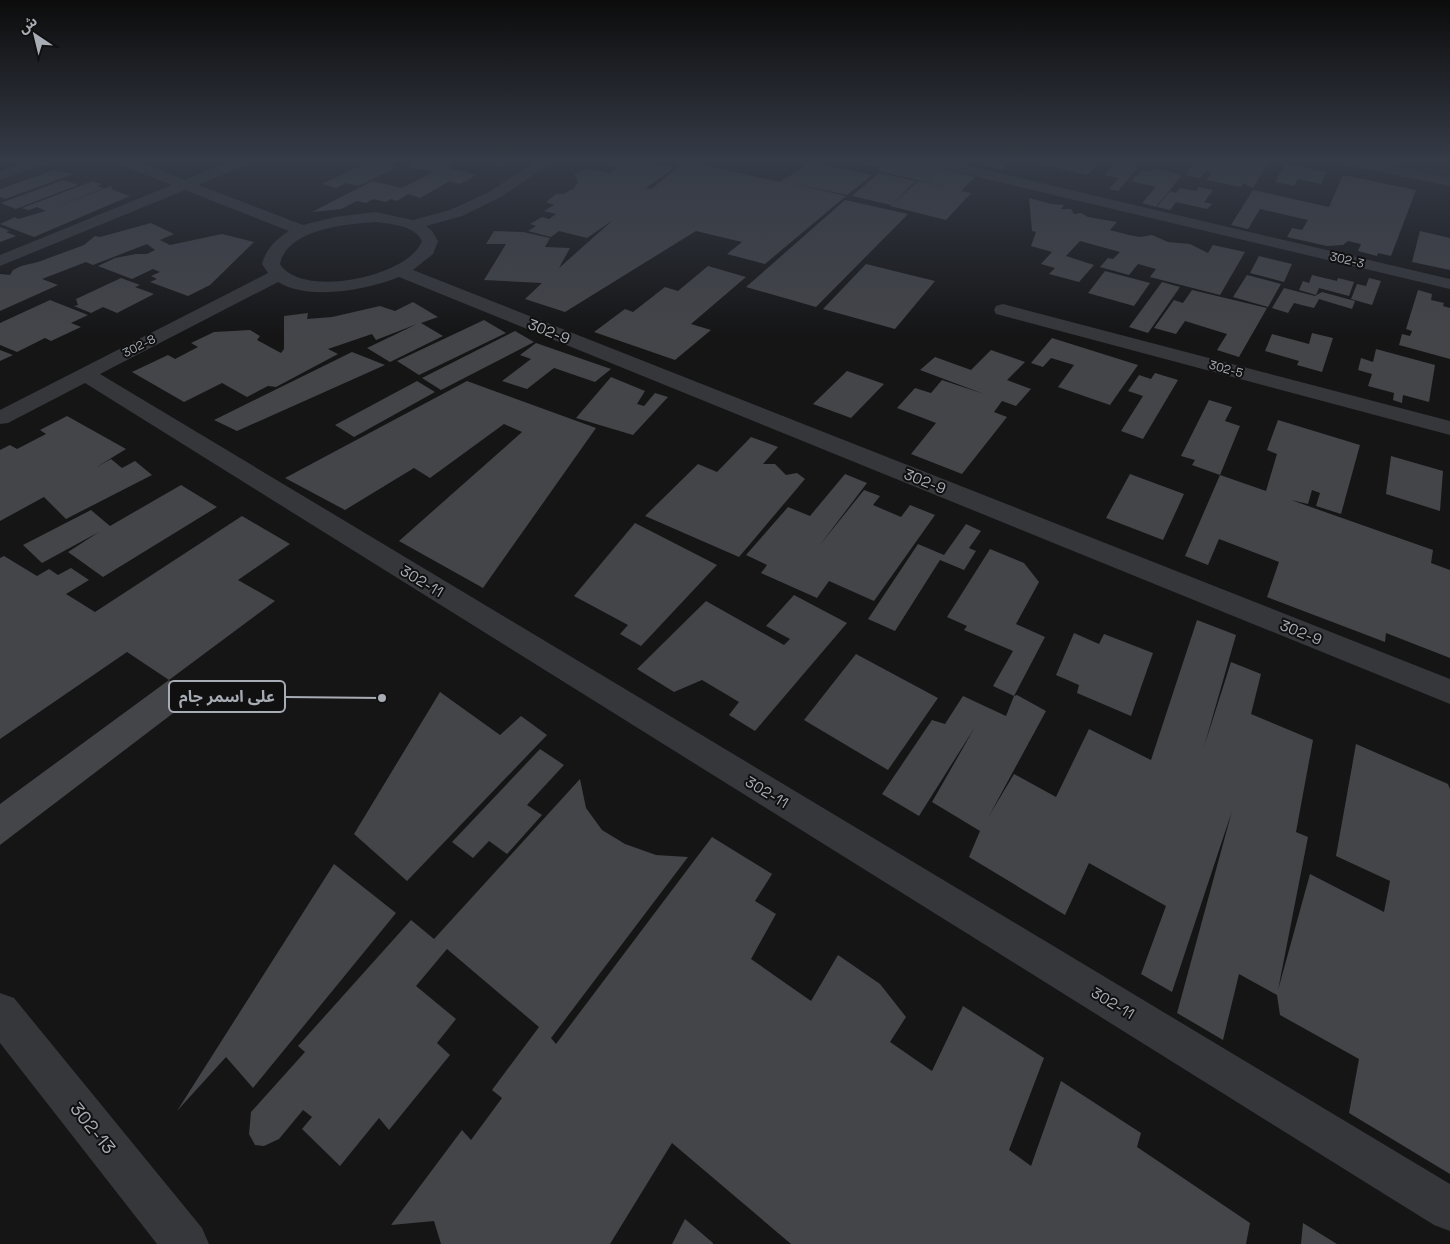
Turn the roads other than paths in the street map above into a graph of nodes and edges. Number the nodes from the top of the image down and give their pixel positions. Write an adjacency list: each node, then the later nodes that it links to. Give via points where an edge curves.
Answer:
1 (104, 218): 9 (street)
2 (270, 218): 8 (street)
3 (360, 218): 8 (street, via 326,223)
4 (383, 218): 7 (street)
5 (437, 218): 7 (street)
6 (1170, 218): 12 (street, 302-3)
7 (415, 224): 10 (street, via 425,232 429,241 426,251)
8 (303, 231): 11 (street, via 274,253 272,264)
9 (0, 261)
10 (400, 271): 11 (street, via 366,282 318,286 294,282); 17 (street, 302-9)
11 (278, 275): 14 (street, 302-8)
12 (1450, 284)
13 (1003, 310): 16 (street, 302-5)
14 (85, 374): 15 (street, 302-8); 19 (street, 302-11)
15 (0, 418)
16 (1450, 428)
17 (1450, 692)
18 (0, 1012): 20 (street, 302-13)
19 (1450, 1209)
20 (186, 1244)

